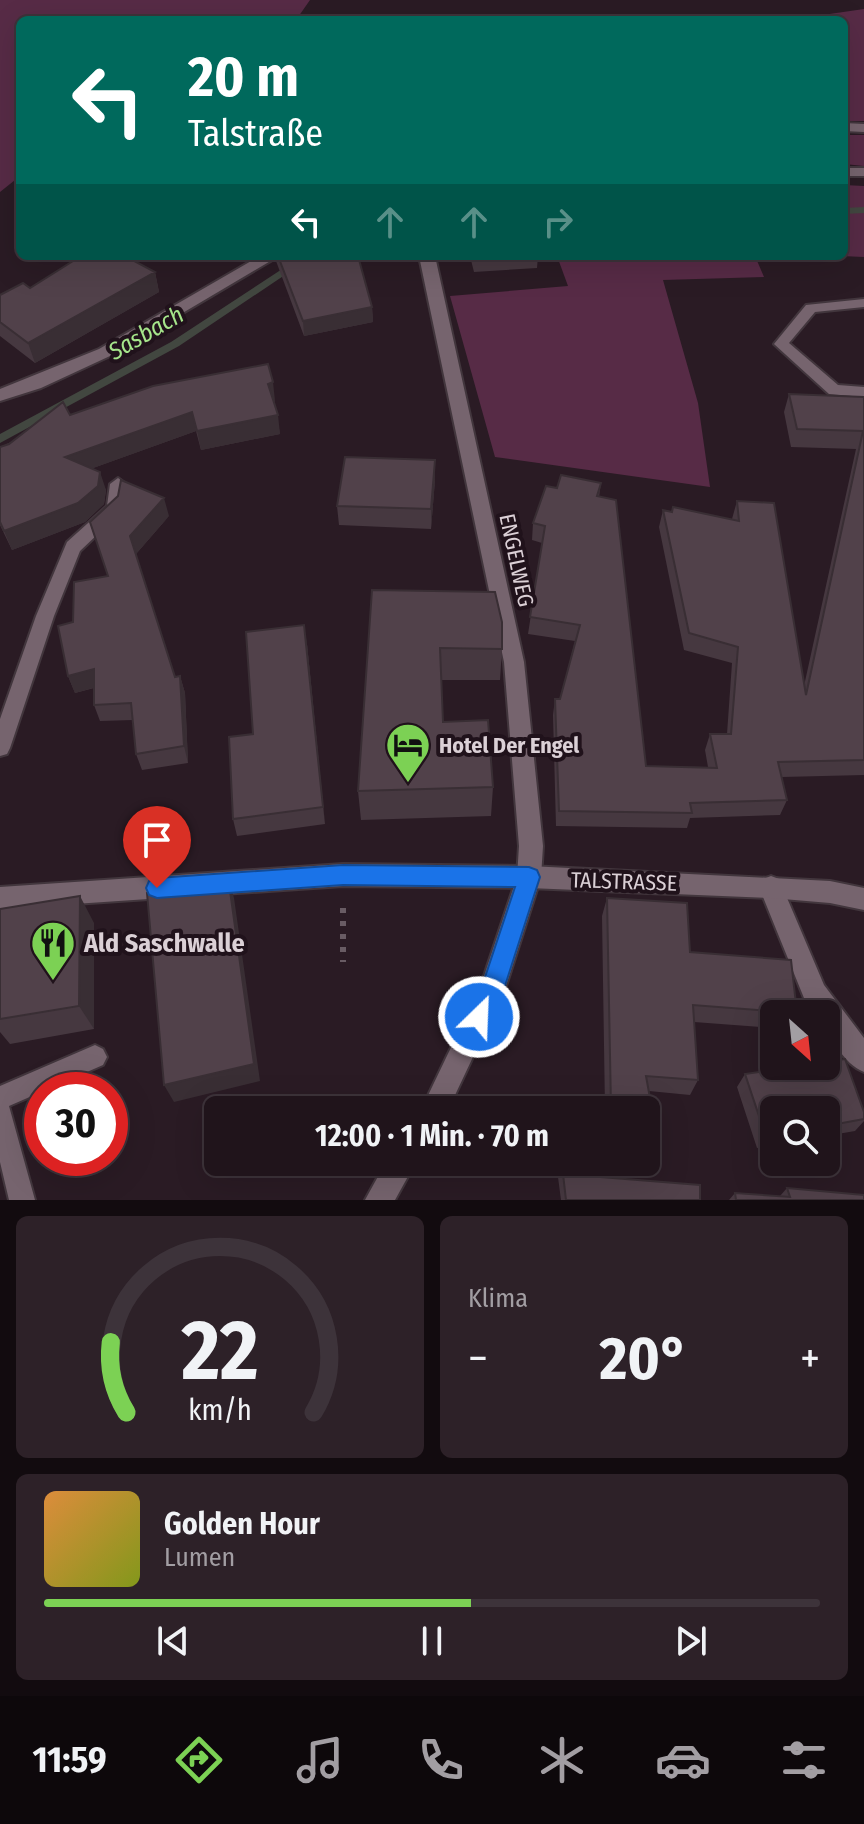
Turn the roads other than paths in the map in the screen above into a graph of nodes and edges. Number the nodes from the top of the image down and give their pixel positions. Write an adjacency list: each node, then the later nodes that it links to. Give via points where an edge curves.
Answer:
1 (264, 260): 5 (street, via 84,363)
2 (428, 260): 8 (street, ENGELWEG, via 514,662 531,846)
3 (864, 303): 4 (lane, via 811,308 781,344 834,390)
4 (864, 392)
5 (0, 395)
6 (118, 484): 7 (lane, via 115,508 73,547)
7 (0, 748)
8 (529, 877): 9 (street, TALSTRASSE); 10 (street, TALSTRASSE, via 343,875); 14 (street, ENGELWEG, via 492,989)
9 (771, 887): 11 (street, TALSTRASSE); 13 (street, via 815,994)
10 (0, 898)
11 (864, 899)
12 (95, 1057): 15 (lane)
13 (864, 1059)
14 (441, 1096)
15 (0, 1098)
16 (0, 1113): 18 (lane)
17 (394, 1176): 19 (street)
18 (22, 1200)
19 (379, 1200)

